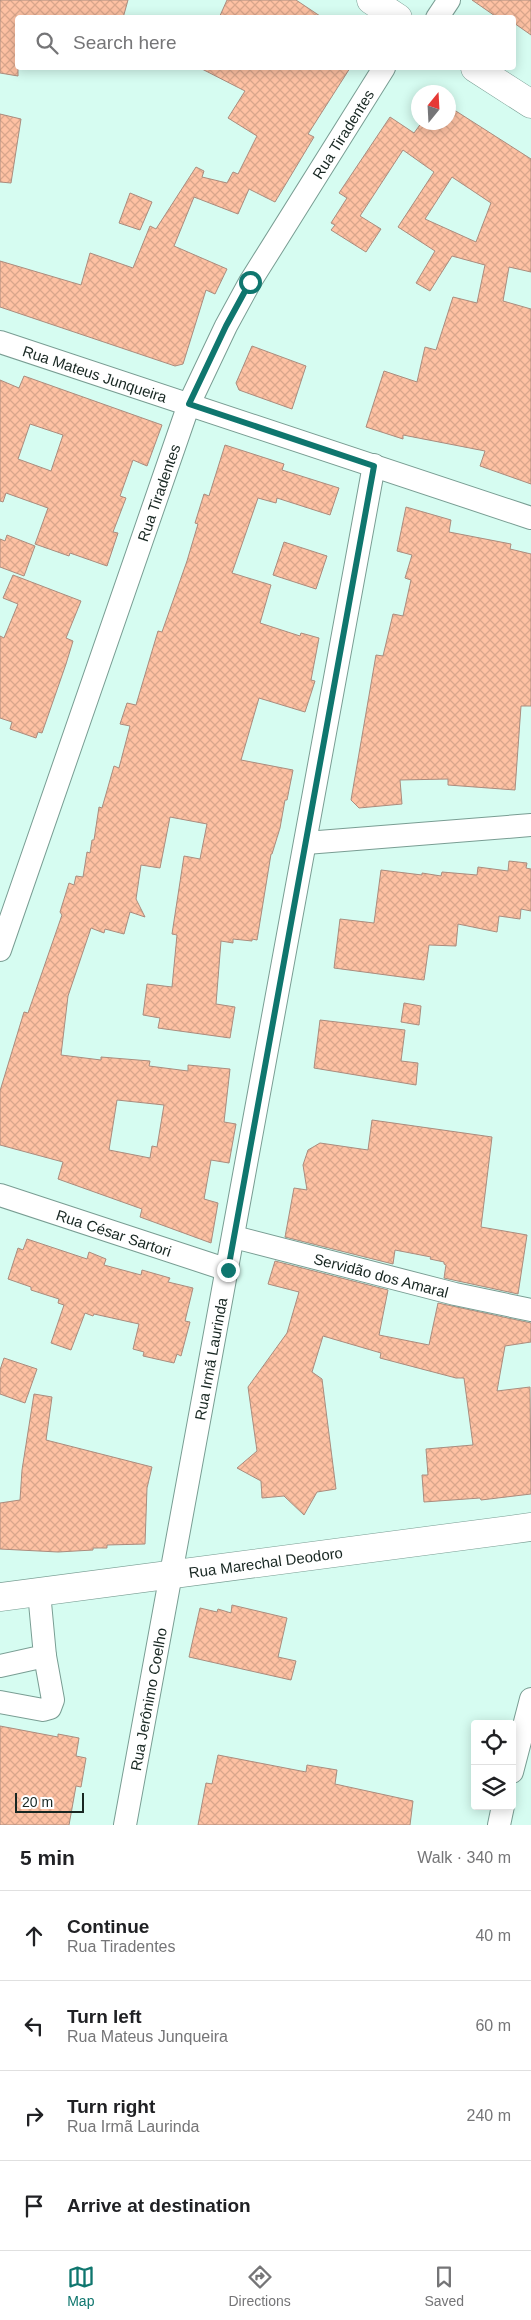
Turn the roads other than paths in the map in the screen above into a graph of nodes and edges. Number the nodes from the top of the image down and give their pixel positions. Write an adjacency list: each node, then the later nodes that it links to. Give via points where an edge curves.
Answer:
1 (372, 0): 3 (main road)
2 (450, 0): 4 (street)
3 (394, 15)
4 (439, 15)
5 (383, 70): 9 (street, Rua Tiradentes, via 250,282)
6 (478, 70): 7 (main road)
7 (531, 104)
8 (0, 342): 9 (street, Rua Mateus Junqueira)
9 (189, 404): 10 (street, Rua Mateus Junqueira); 14 (street, Rua Tiradentes)
10 (374, 466): 11 (street, Rua Mateus Junqueira); 13 (street, Rua Irmã Laurinda)
11 (531, 518)
12 (531, 825): 13 (street)
13 (306, 843): 16 (street, Rua Irmã Laurinda)
14 (0, 950)
15 (0, 1195): 17 (street, Rua César Sartori)
16 (234, 1237): 17 (street, Rua Irmã Laurinda); 18 (street, Servidão dos Amaral, via 455,1294)
17 (228, 1270): 20 (street, Rua Irmã Laurinda)
18 (531, 1310)
19 (531, 1527): 20 (main road, Rua Marechal Deodoro)
20 (172, 1574): 21 (main road, Rua Marechal Deodoro); 29 (street, Rua Jerônimo Coelho)
21 (39, 1592): 22 (main road, Rua Marechal Deodoro); 23 (street)
22 (0, 1597)
23 (45, 1656): 24 (street); 26 (street, via 53,1700 50,1708 43,1710)
24 (0, 1666)
25 (531, 1699): 27 (street)
26 (0, 1702)
27 (514, 1765)
28 (502, 1810): 30 (street)
29 (126, 1825)
30 (498, 1825)

